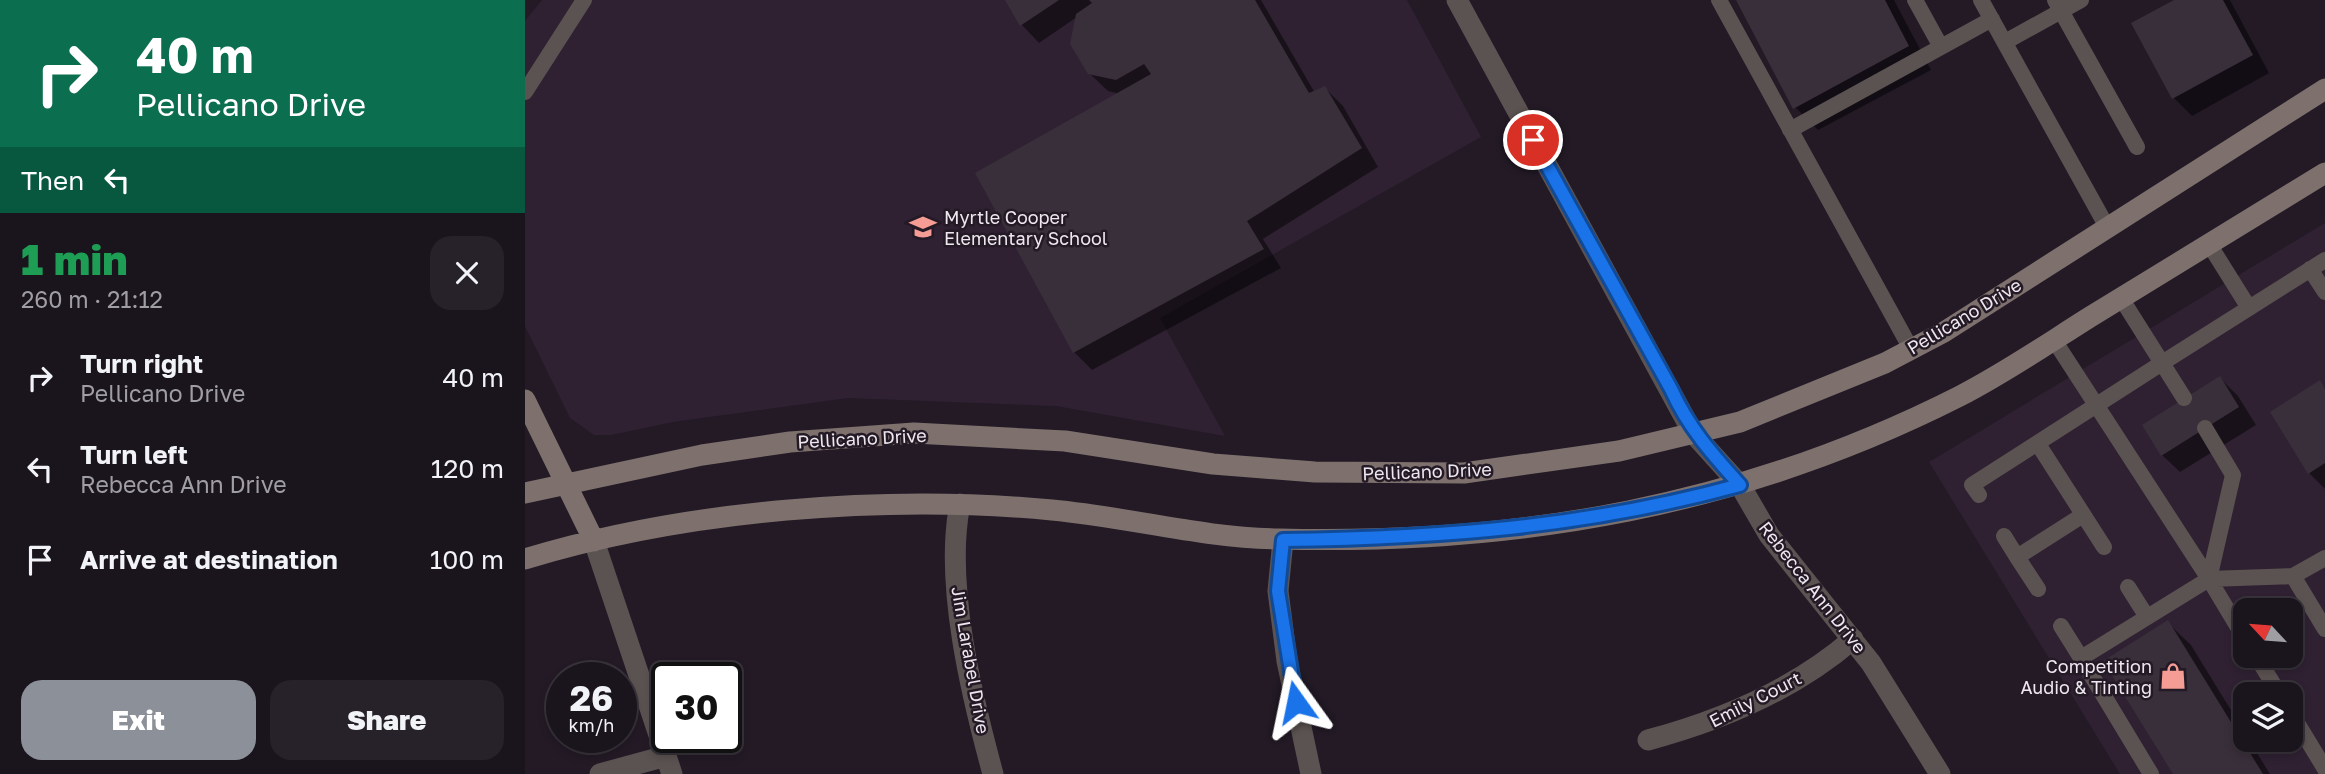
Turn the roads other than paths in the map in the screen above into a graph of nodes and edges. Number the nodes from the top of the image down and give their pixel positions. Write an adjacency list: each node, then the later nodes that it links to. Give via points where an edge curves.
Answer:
1 (584, 0): 12 (lane)
2 (1457, 0): 30 (street, Rebecca Ann Drive)
3 (1719, 0): 13 (lane)
4 (1915, 0): 10 (lane)
5 (1981, 0): 8 (lane)
6 (2081, 0): 7 (lane)
7 (2058, 6): 9 (lane); 14 (lane)
8 (1992, 19): 9 (lane); 10 (lane)
9 (2004, 43): 16 (lane)
10 (1941, 47): 13 (lane)
11 (2325, 89): 16 (main road, Pellicano Drive)
12 (525, 93)
13 (1790, 130): 24 (lane)
14 (2137, 147)
15 (2325, 173): 17 (main road)
16 (2107, 227): 24 (main road, Pellicano Drive)
17 (2209, 244): 21 (main road); 22 (lane)
18 (2325, 260): 19 (lane)
19 (2310, 269): 20 (lane); 22 (lane)
20 (2325, 292)
21 (2121, 298): 23 (main road); 25 (lane)
22 (2249, 308): 25 (lane)
23 (2054, 340): 28 (lane); 33 (main road, via 1963,394 1888,430 1805,465)
24 (1911, 349): 30 (main road, Pellicano Drive, via 1790,404)
25 (2162, 363): 26 (lane); 28 (lane)
26 (2184, 398)
27 (525, 401): 32 (main road)
28 (2098, 406): 31 (lane); 46 (lane)
29 (2205, 428): 46 (lane, via 2233,475)
30 (1693, 433): 32 (main road, Pellicano Drive, via 1619,451 1477,472 1408,474 1213,464 1065,441 914,433 777,444); 33 (street, Rebecca Ann Drive)
31 (2038, 444): 35 (lane, via 1972,485); 37 (lane)
32 (564, 483): 34 (main road, Pellicano Drive); 40 (main road)
33 (1740, 485): 39 (main road, via 1667,505 1493,531 1389,539); 53 (street, Rebecca Ann Drive, via 1769,535)
34 (525, 494)
35 (1979, 495)
36 (960, 504): 39 (main road, via 1052,509); 40 (main road, via 798,509); 60 (street, Jim Larabel Drive, via 957,589)
37 (2083, 515): 41 (lane); 42 (lane)
38 (2004, 536): 42 (lane)
39 (1283, 540): 61 (street, via 1278,591 1287,661)
40 (594, 541): 44 (main road); 57 (street)
41 (2103, 547)
42 (2017, 557): 48 (lane)
43 (2325, 558): 45 (lane)
44 (525, 559)
45 (2293, 576): 46 (lane); 52 (lane)
46 (2209, 579): 49 (lane); 50 (lane)
47 (2128, 587): 49 (lane)
48 (2038, 589)
49 (2147, 617): 54 (lane)
50 (2233, 619)
51 (2061, 626): 54 (lane)
52 (2325, 629)
53 (1853, 639): 56 (street, Emily Court, via 1790,683 1727,716); 62 (street, Rebecca Ann Drive)
54 (2081, 657): 63 (lane)
55 (2303, 733): 58 (lane)
56 (1648, 740)
57 (669, 765): 59 (street)
58 (2325, 769)
59 (600, 774)
60 (993, 774)
61 (1311, 774)
62 (1940, 774)
63 (2151, 774)

